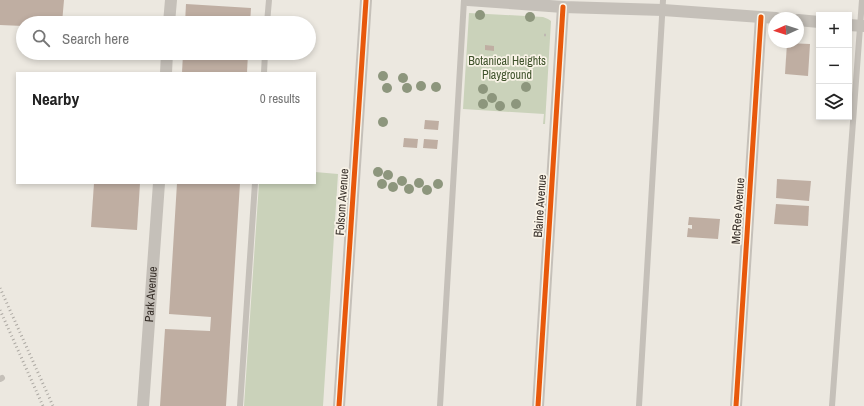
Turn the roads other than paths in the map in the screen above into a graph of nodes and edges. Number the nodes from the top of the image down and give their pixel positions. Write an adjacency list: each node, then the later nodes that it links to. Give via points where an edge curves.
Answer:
1 (171, 0): 9 (street)
2 (269, 0): 10 (lane)
3 (366, 0): 24 (street, Folsom Avenue)
4 (464, 0): 25 (lane)
5 (468, 0): 8 (street)
6 (862, 0): 15 (lane)
7 (663, 5): 8 (street); 11 (street); 27 (lane)
8 (563, 7): 26 (street, Blaine Avenue)
9 (170, 16)
10 (268, 16)
11 (761, 17): 12 (street); 28 (street, McRee Avenue)
12 (768, 17)
13 (804, 21): 14 (street)
14 (816, 22)
15 (858, 25): 29 (lane)
16 (167, 60): 18 (street)
17 (265, 60): 19 (lane)
18 (166, 72)
19 (264, 72)
20 (159, 184): 22 (street, Park Avenue)
21 (255, 184): 23 (lane)
22 (143, 406)
23 (240, 406)
24 (339, 406)
25 (440, 406)
26 (538, 406)
27 (639, 406)
28 (736, 406)
29 (832, 406)

